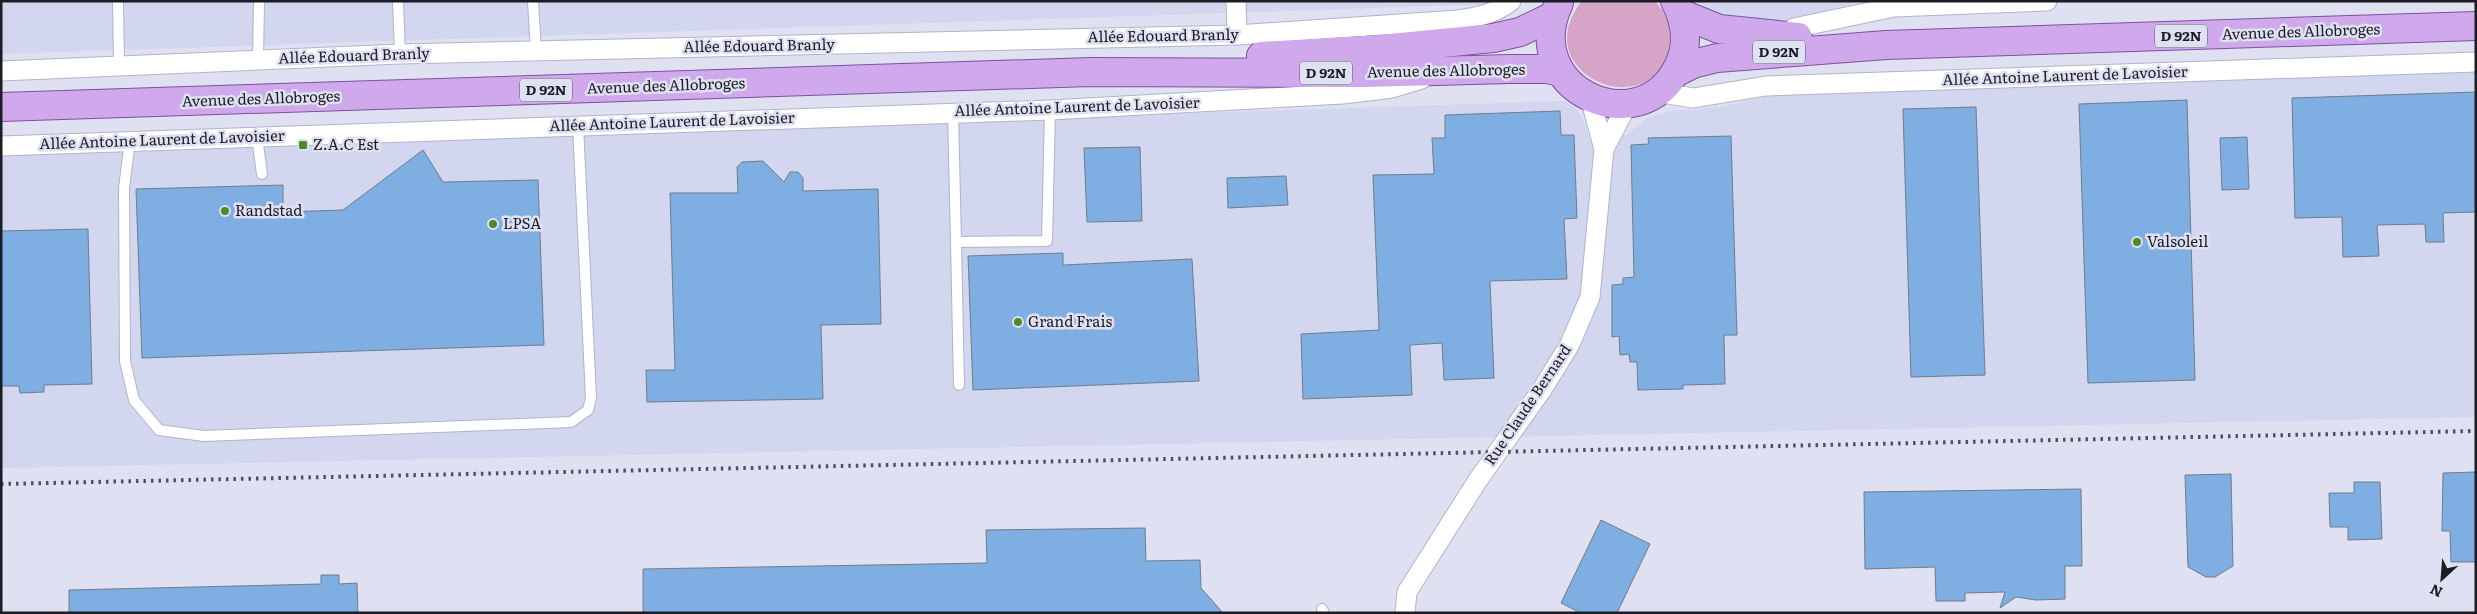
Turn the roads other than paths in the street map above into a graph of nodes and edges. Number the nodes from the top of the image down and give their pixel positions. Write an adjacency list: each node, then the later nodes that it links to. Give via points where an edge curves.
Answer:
1 (118, 1): 19 (lane)
2 (260, 1): 17 (lane)
3 (398, 1): 16 (lane)
4 (533, 1): 15 (lane)
5 (1236, 1): 11 (street)
6 (1511, 1): 11 (street, Allée Edouard Branly, via 1497,11 1458,20)
7 (2047, 1): 12 (street, via 1894,7 1794,28)
8 (1678, 7): 12 (main road, Avenue des Allobroges / D 92N, via 1719,29); 25 (main road, via 1685,29 1685,44 1682,60)
9 (1556, 9): 13 (main road, Avenue des Allobroges / D 92N, via 1520,32); 23 (main road, via 1550,35 1552,55)
10 (2476, 26): 14 (main road, Avenue des Allobroges / D 92N)
11 (1237, 35): 15 (street, Allée Edouard Branly)
12 (1785, 36): 14 (main road, Avenue des Allobroges / D 92N)
13 (1453, 42): 22 (main road, Avenue des Allobroges / D 92N, via 1206,59); 24 (street, via 1415,54 1381,58)
14 (1886, 45): 25 (main road, Avenue des Allobroges / D 92N, via 1717,58 1693,64)
15 (536, 51): 16 (street, Allée Edouard Branly)
16 (400, 54): 17 (street, Allée Edouard Branly)
17 (258, 60): 19 (street, Allée Edouard Branly)
18 (2476, 62): 25 (street, Allée Antoine Laurent de Lavoisier, via 1766,86 1693,98)
19 (118, 66): 21 (street, Allée Edouard Branly)
20 (1442, 70): 23 (main road, Avenue des Allobroges / D 92N, via 1547,69); 24 (main road, Avenue des Allobroges / D 92N); 26 (street, Allée Antoine Laurent de Lavoisier, via 1392,88)
21 (1, 71)
22 (1091, 72): 24 (main road, Avenue des Allobroges / D 92N); 29 (main road, Avenue des Allobroges / D 92N)
23 (1560, 72): 27 (main road, via 1573,88)
24 (1364, 73): 26 (street)
25 (1666, 83): 28 (main road, Avenue des Allobroges)
26 (1343, 94): 30 (street, Allée Antoine Laurent de Lavoisier)
27 (1590, 98): 28 (main road, via 1608,104); 36 (street, Rue Claude Bernard)
28 (1628, 104): 36 (street, Rue Claude Bernard)
29 (1, 107)
30 (1050, 110): 31 (street, Allée Antoine Laurent de Lavoisier); 38 (lane, via 1047,241)
31 (953, 112): 32 (street, Allée Antoine Laurent de Lavoisier); 38 (lane)
32 (578, 125): 33 (street, Allée Antoine Laurent de Lavoisier); 34 (lane, via 591,398 588,410 572,422 204,436 159,430 134,400 125,361 124,188)
33 (257, 137): 34 (street, Allée Antoine Laurent de Lavoisier); 37 (lane)
34 (130, 141): 35 (street, Allée Antoine Laurent de Lavoisier)
35 (1, 146)
36 (1604, 148): 40 (street, Rue Claude Bernard, via 1590,296 1570,344 1430,554 1407,592)
37 (262, 174)
38 (956, 242): 39 (lane)
39 (959, 385)
40 (1405, 613)

